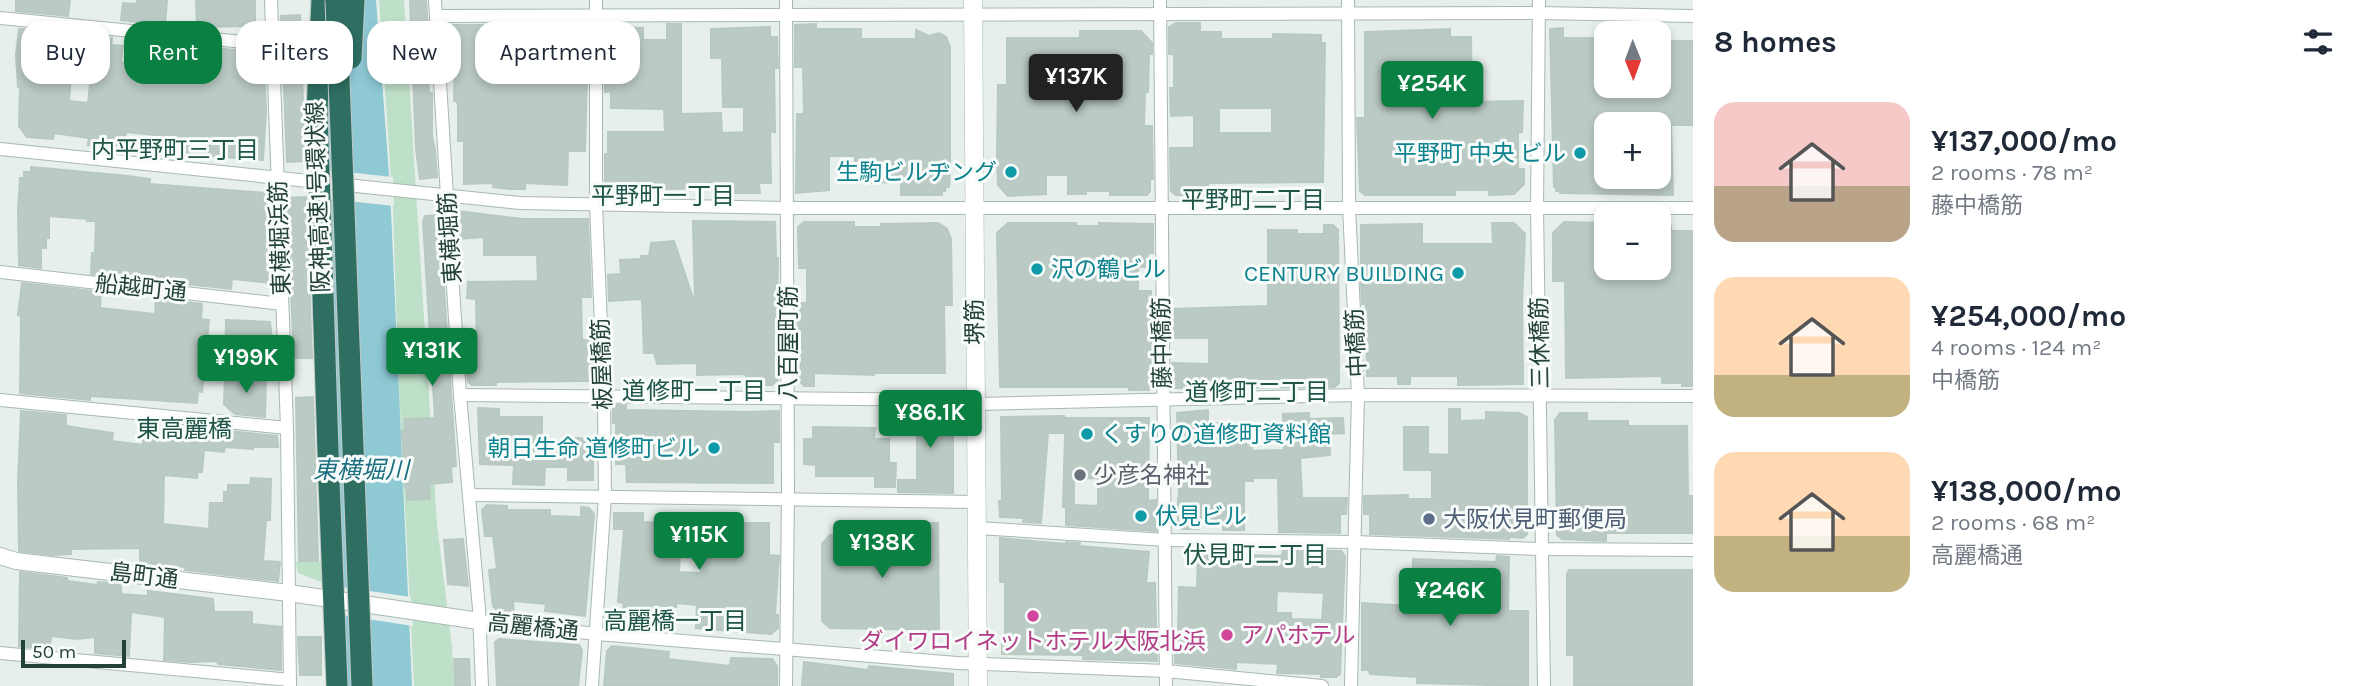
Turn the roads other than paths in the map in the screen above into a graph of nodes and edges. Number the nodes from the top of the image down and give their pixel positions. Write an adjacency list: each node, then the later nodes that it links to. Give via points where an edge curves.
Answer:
1 (271, 0): 19 (street, 東横堀浜筋)
2 (322, 0): 56 (highway, bridge, via 317,112)
3 (336, 0): 27 (highway, 阪神高速1号環状線, bridge)
4 (354, 0): 27 (highway, bridge)
5 (435, 0): 16 (street, 東横堀筋)
6 (596, 0): 13 (street, 板屋橋筋)
7 (786, 0): 14 (street, 八百屋町筋)
8 (1160, 0): 15 (street, 藤中橋筋)
9 (1349, 0): 12 (street, 中橋筋)
10 (1539, 7): 12 (street); 17 (street); 31 (street, 三休橋筋)
11 (973, 8): 14 (street); 15 (street); 30 (main road, 堺筋)
12 (1349, 14): 15 (street); 28 (street, 中橋筋)
13 (596, 15): 14 (street); 16 (street); 25 (street, 板屋橋筋)
14 (786, 15): 29 (street, 八百屋町筋)
15 (1160, 15): 26 (street, 藤中橋筋)
16 (436, 16): 24 (street, 東横堀筋)
17 (1693, 16)
18 (0, 19): 20 (street)
19 (272, 21)
20 (236, 41)
21 (274, 84): 23 (street, 東横堀浜筋)
22 (0, 149): 23 (street)
23 (278, 179): 24 (street, bridge); 34 (street, 東横堀浜筋)
24 (447, 196): 25 (street, via 520,204); 35 (street, 東横堀筋)
25 (596, 205): 29 (street); 39 (street, 板屋橋筋)
26 (1161, 206): 28 (street); 30 (street); 42 (street, 藤中橋筋)
27 (345, 207): 65 (highway, 阪神高速1号環状線, bridge)
28 (1349, 207): 31 (street); 36 (street, 中橋筋)
29 (787, 208): 30 (street); 40 (street, 八百屋町筋)
30 (974, 208): 43 (main road, 堺筋)
31 (1538, 208): 32 (street); 37 (street, 三休橋筋)
32 (1693, 208)
33 (0, 272): 34 (street, 船越町通)
34 (282, 304): 44 (street, 東横堀浜筋)
35 (460, 395): 39 (street); 45 (street, 東横堀筋)
36 (1358, 395): 37 (street); 42 (street); 51 (street, 中橋筋)
37 (1541, 396): 38 (street); 52 (street, 三休橋筋)
38 (1693, 396)
39 (604, 397): 40 (street); 46 (street, 板屋橋筋)
40 (788, 398): 43 (street); 47 (street, 八百屋町筋)
41 (0, 400): 44 (street)
42 (1162, 401): 43 (street); 50 (street, 藤中橋筋)
43 (976, 404): 48 (main road, 堺筋)
44 (287, 428): 55 (street, 東横堀浜筋)
45 (470, 495): 46 (street); 57 (street, 東横堀筋)
46 (605, 497): 47 (street); 58 (street, 板屋橋筋)
47 (788, 499): 48 (street); 59 (street, 八百屋町筋)
48 (976, 502): 49 (main road, 堺筋)
49 (976, 528): 50 (street); 61 (main road, 堺筋)
50 (1166, 540): 51 (street); 62 (street, 藤中橋筋)
51 (1354, 542): 52 (street); 72 (street, 中橋筋)
52 (1540, 549): 53 (street); 73 (street, 三休橋筋)
53 (1693, 550)
54 (0, 556): 55 (street, 島町通)
55 (289, 593): 56 (street, 高麗橋通); 63 (street, 東横堀浜筋)
56 (327, 599): 57 (street, 高麗橋通); 64 (highway)
57 (475, 620): 58 (street, 高麗橋通); 66 (street, 東横堀筋)
58 (597, 634): 59 (street, 高麗橋通); 67 (street, 板屋橋筋)
59 (786, 648): 61 (street, 高麗橋通); 68 (street, 八百屋町筋)
60 (0, 653): 63 (street)
61 (978, 665): 62 (street, 高麗橋通); 69 (main road, 堺筋)
62 (1166, 671): 70 (street, 藤中橋筋); 71 (street, 高麗橋通)
63 (290, 683)
64 (337, 686)
65 (362, 686)
66 (482, 686)
67 (592, 686)
68 (786, 686)
69 (978, 686)
70 (1166, 686)
71 (1322, 686)
72 (1351, 686)
73 (1544, 686)

